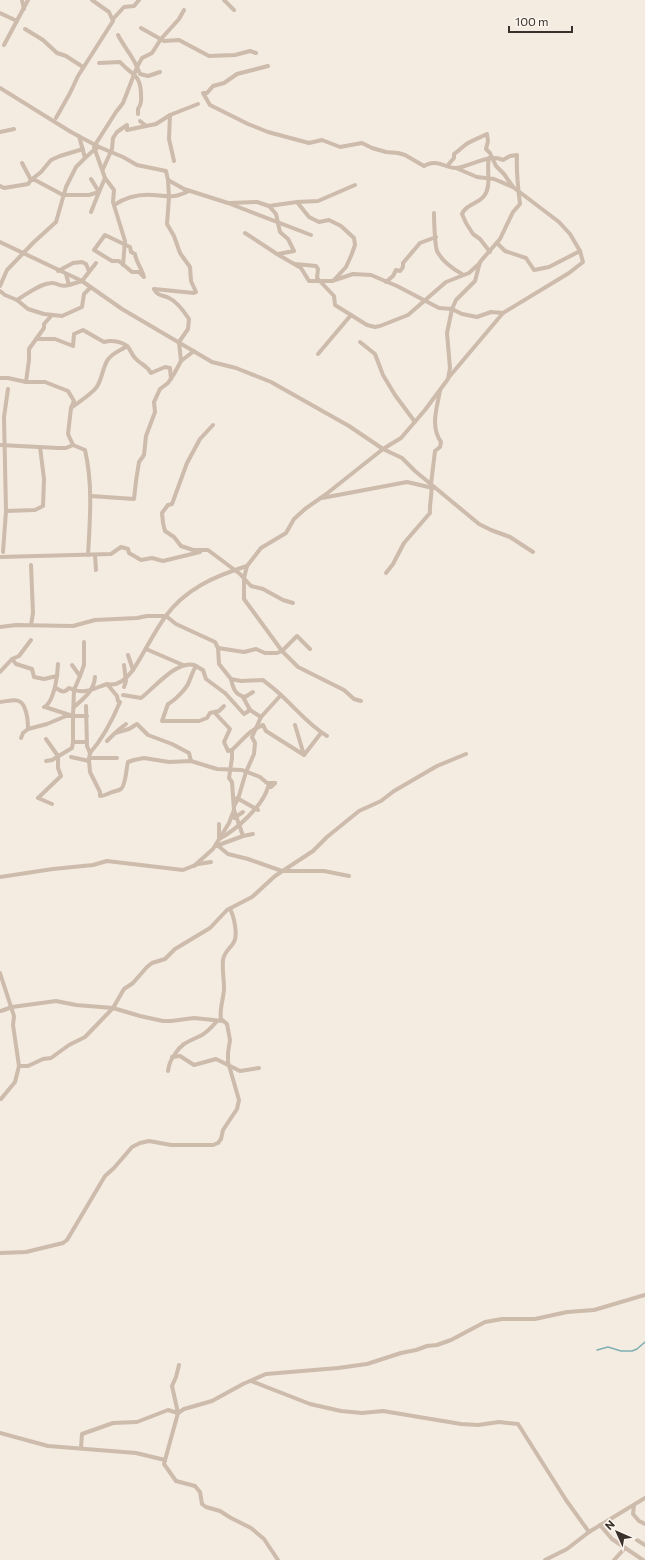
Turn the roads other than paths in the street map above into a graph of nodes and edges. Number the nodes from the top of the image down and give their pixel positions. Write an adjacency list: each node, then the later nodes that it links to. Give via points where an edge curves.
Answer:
1 (22, 0): 6 (street)
2 (28, 0): 6 (street)
3 (92, 0): 10 (street, via 109,12)
4 (139, 0): 10 (street, via 134,6 124,7)
5 (224, 0): 8 (street)
6 (24, 9): 11 (street)
7 (184, 10): 15 (street)
8 (234, 10)
9 (0, 13): 11 (street)
10 (113, 19): 20 (street)
11 (17, 21): 16 (street)
12 (141, 28): 15 (street)
13 (25, 29): 20 (street, via 57,53)
14 (118, 35): 21 (street, via 124,48 133,55)
15 (161, 39): 17 (street, via 179,40 209,56 235,55 250,51); 21 (street, via 152,53 142,58)
16 (4, 46)
17 (256, 53)
18 (99, 63): 23 (street, via 120,62)
19 (268, 66): 41 (street, via 237,74 203,93 210,105 268,132 309,143 322,140 340,147 362,143 386,152 405,155 424,166 432,163)
20 (83, 67): 28 (street)
21 (137, 67): 22 (street, via 140,74 148,76); 23 (street)
22 (160, 72)
23 (133, 74): 26 (street, via 140,84 141,104); 34 (street, via 123,103)
24 (0, 88): 33 (street)
25 (198, 104): 27 (street)
26 (138, 114)
27 (170, 115): 30 (street, via 156,124); 39 (street, via 169,139)
28 (56, 118)
29 (140, 121): 30 (street)
30 (146, 126): 36 (street, via 128,130 128,125 124,127 113,138)
31 (14, 129): 32 (street)
32 (0, 132)
33 (79, 136): 34 (street); 35 (street)
34 (95, 146): 36 (street); 37 (street); 43 (street)
35 (83, 149): 37 (street); 47 (street, via 51,160)
36 (110, 152): 43 (street); 48 (street, via 137,165 166,172)
37 (85, 158): 55 (street, via 76,167)
38 (491, 158): 41 (street, via 486,149 487,134 469,141 454,154 454,158); 42 (street); 45 (street, via 487,166); 51 (street); 53 (street, via 503,160 517,155)
39 (174, 161)
40 (22, 163): 47 (street)
41 (447, 166): 42 (street)
42 (455, 168): 45 (street, via 477,177)
43 (102, 170): 44 (street)
44 (105, 178): 54 (street); 59 (street, via 114,190)
45 (489, 178): 51 (street); 71 (street, via 484,197 462,214 473,234)
46 (91, 179): 54 (street)
47 (31, 180): 49 (street, via 28,184 17,187); 55 (street)
48 (168, 180): 52 (street); 56 (street)
49 (0, 186)
50 (355, 186): 57 (street, via 318,201)
51 (513, 187): 53 (street)
52 (189, 191): 56 (street); 58 (street)
53 (518, 191): 68 (street, via 519,205); 70 (street, via 560,222)
54 (99, 192): 55 (street, via 89,196); 61 (street)
55 (63, 195): 72 (street, via 56,222)
56 (169, 197): 59 (street, via 152,194 137,196 125,198); 97 (street, via 168,225 180,253 190,268 196,292 154,289 158,294 177,303 189,319 188,329)
57 (297, 202): 60 (street); 83 (street, via 309,218 319,222 329,220 341,226 354,238 356,245 346,267)
58 (228, 203): 60 (street, via 257,202); 63 (street)
59 (114, 205): 69 (street)
60 (269, 206): 63 (street)
61 (91, 212)
62 (434, 214): 66 (street)
63 (278, 222): 65 (street); 73 (street, via 280,232 288,239 294,251)
64 (245, 233): 73 (street)
65 (311, 234)
66 (436, 237): 81 (street, via 437,250 441,258); 85 (street, via 420,243 403,263 400,271 396,270)
67 (0, 242): 72 (street)
68 (497, 243): 70 (street, via 505,251 526,258 534,270 549,267); 71 (street)
69 (125, 244): 77 (street); 77 (street, via 135,254 144,277); 77 (street, via 105,235 94,250)
70 (580, 251): 93 (street, via 583,262)
71 (490, 252): 74 (street)
72 (24, 253): 78 (street); 87 (street, via 6,271)
73 (277, 254): 76 (street)
74 (480, 262): 81 (street, via 469,273); 92 (street, via 475,281 457,298)
75 (96, 263): 79 (street)
76 (293, 264): 82 (street, via 301,268 309,281); 82 (street, via 316,266)
77 (123, 265)
78 (58, 271): 79 (street, via 68,265 82,262); 80 (street)
79 (89, 271): 84 (street)
80 (66, 274): 84 (street); 86 (street)
81 (462, 274): 91 (street, via 446,282)
82 (319, 281): 83 (street); 95 (street, via 334,296 335,305)
83 (332, 281): 85 (street, via 356,274 372,275)
84 (82, 282): 86 (street); 88 (street)
85 (386, 282): 91 (street)
86 (69, 285): 90 (street, via 62,287 52,282)
87 (0, 286)
88 (90, 288): 94 (street, via 84,294 82,307 62,316); 97 (street)
89 (0, 291): 90 (street)
90 (17, 300): 94 (street, via 28,309)
91 (425, 301): 92 (street, via 439,308); 95 (street, via 408,315 378,326 367,325)
92 (452, 309): 93 (street, via 477,318 491,312); 105 (street, via 447,333 450,368)
93 (503, 313): 105 (street)
94 (52, 315): 96 (street)
95 (351, 315): 101 (street)
96 (36, 339): 99 (street, via 56,339 73,346 74,334 83,330 104,342 110,340); 106 (street, via 29,349)
97 (179, 342): 100 (street); 102 (street)
98 (360, 342): 110 (street, via 376,354 383,375)
99 (127, 346): 104 (street, via 151,373 170,368); 109 (street, via 113,354 107,361 96,387)
100 (194, 351): 102 (street); 116 (street, via 213,363 236,368 276,385 354,429)
101 (318, 354)
102 (181, 361): 104 (street)
103 (0, 378): 106 (street)
104 (171, 379): 118 (street, via 160,389 154,402 155,412 146,436 134,499)
105 (448, 379): 108 (street)
106 (26, 382): 109 (street, via 45,382 68,391 74,401)
107 (8, 389): 113 (street, via 4,417)
108 (440, 389): 110 (street); 117 (street, via 435,426 441,442 435,451)
109 (71, 408): 114 (street, via 68,434)
110 (415, 422): 116 (street, via 401,438)
111 (212, 426): 121 (street, via 200,439 187,463 172,504 162,513 165,531 181,546 193,550)
112 (0, 445): 113 (street)
113 (5, 445): 115 (street); 120 (street)
114 (73, 445): 115 (street, via 66,448); 118 (street, via 85,450)
115 (40, 447): 120 (street, via 44,479 43,506 35,510)
116 (383, 449): 117 (street, via 402,458); 119 (street)
117 (433, 487): 119 (street, via 407,482); 123 (street, via 480,524 510,537); 131 (street, via 429,501 430,513 404,543)
118 (91, 496): 124 (street)
119 (322, 498): 128 (street, via 294,519 286,533 261,548)
120 (6, 511): 122 (street)
121 (208, 550): 125 (street, via 163,561 152,558 141,560 129,553 128,549 121,547 111,554); 130 (street)
122 (3, 552)
123 (533, 552)
124 (88, 555): 125 (street); 126 (street)
125 (95, 555): 129 (street)
126 (0, 557)
127 (31, 565): 135 (street)
128 (247, 566): 130 (street); 132 (street)
129 (96, 570)
130 (234, 570): 132 (street); 134 (street, via 193,589)
131 (386, 573)
132 (244, 578): 133 (street, via 251,586); 142 (street, via 244,599)
133 (293, 603)
134 (166, 616): 135 (street, via 95,620 74,626); 139 (street, via 176,624 215,642); 140 (street)
135 (31, 625): 136 (street)
136 (0, 627)
137 (31, 640): 144 (street, via 19,656)
138 (84, 642): 153 (street, via 84,665)
139 (218, 648): 142 (street, via 244,652 256,649 265,653); 156 (street, via 219,664)
140 (146, 649): 148 (street); 150 (street)
141 (310, 649): 142 (street, via 297,636)
142 (282, 651): 167 (street, via 298,668 344,690)
143 (128, 655): 150 (street)
144 (12, 659): 151 (street); 152 (street, via 16,664 32,670 34,677 44,679)
145 (58, 664): 152 (street)
146 (72, 665): 153 (street)
147 (124, 665): 155 (street)
148 (182, 665): 149 (street); 163 (street, via 141,698)
149 (196, 666): 171 (street, via 203,670 206,679 225,692 244,714); 172 (street, via 188,686 175,701 168,704 162,721 199,720)
150 (133, 670): 155 (street)
151 (0, 672)
152 (57, 676): 159 (street)
153 (80, 676): 160 (street)
154 (96, 677): 161 (street)
155 (125, 679): 157 (street, via 118,684); 158 (street)
156 (231, 679): 164 (street, via 263,680); 165 (street, via 233,689)
157 (107, 684): 161 (street); 193 (street, via 120,702 101,741)
158 (124, 687)
159 (56, 688): 160 (street, via 62,692 69,688); 173 (street, via 48,706 44,707)
160 (74, 690): 161 (street); 170 (street)
161 (89, 691): 170 (street, via 87,697)
162 (253, 692): 165 (street)
163 (123, 695)
164 (282, 695): 175 (street); 181 (street)
165 (243, 697): 171 (street)
166 (0, 702): 178 (street, via 18,700 23,703 28,717)
167 (361, 702)
168 (86, 706): 174 (street)
169 (224, 706): 172 (street)
170 (74, 707): 173 (street)
171 (250, 710): 175 (street)
172 (214, 712): 188 (street, via 230,729 224,742 228,751)
173 (73, 716): 174 (street); 178 (street); 186 (street)
174 (87, 716): 187 (street)
175 (261, 717): 179 (street)
176 (126, 724): 180 (street)
177 (295, 725): 190 (street)
178 (28, 728): 183 (street, via 22,733)
179 (256, 728): 188 (street); 190 (street, via 264,725 266,731); 198 (street, via 252,737 255,743 254,754)
180 (115, 733): 185 (street); 195 (street, via 137,724 148,735 189,753)
181 (321, 733): 182 (street); 190 (street)
182 (327, 736)
183 (21, 738)
184 (46, 739): 191 (street)
185 (107, 741)
186 (73, 742): 187 (street); 191 (street, via 72,748)
187 (86, 742): 193 (street)
188 (232, 750): 197 (street)
189 (466, 754): 216 (street, via 437,766 381,801 359,811 313,851)
190 (304, 755)
191 (58, 756): 196 (street); 201 (street, via 61,776 38,798)
192 (71, 757): 193 (street)
193 (89, 757): 194 (street); 195 (street, via 90,772 100,796 120,790 124,786 128,762 144,758 169,762)
194 (117, 758)
195 (190, 760): 197 (street, via 217,769)
196 (46, 761)
197 (229, 770): 198 (street); 199 (street)
198 (246, 772): 200 (street); 203 (street, via 260,777 267,783 275,783 268,787)
199 (233, 796): 200 (street); 202 (street)
200 (238, 799): 202 (street); 203 (street)
201 (52, 804)
202 (234, 808): 205 (street); 206 (street)
203 (256, 809): 208 (street)
204 (243, 812): 205 (street)
205 (236, 818): 206 (street); 208 (street)
206 (230, 820): 211 (street)
207 (219, 824): 211 (street)
208 (239, 825): 210 (street); 211 (street, via 230,834)
209 (253, 834): 210 (street)
210 (243, 836): 212 (street)
211 (219, 839): 213 (street)
212 (217, 846): 213 (street); 216 (street, via 228,854)
213 (213, 849): 215 (street)
214 (211, 862): 215 (street)
215 (194, 866): 218 (street, via 183,870 107,861)
216 (282, 872): 217 (street, via 324,871); 219 (street, via 252,897)
217 (349, 876)
218 (0, 877)
219 (230, 909): 222 (street, via 210,928 175,949 165,959 147,967 124,989); 225 (street, via 234,918 235,937 223,959 223,1000 220,1014)
220 (0, 973): 221 (street)
221 (12, 1007): 222 (street, via 56,1002); 223 (street); 227 (street)
222 (113, 1008): 224 (street, via 163,1021 194,1018); 227 (street, via 86,1037 69,1044 51,1058 28,1066)
223 (0, 1011)
224 (217, 1021): 225 (street); 226 (street, via 199,1037 182,1044)
225 (224, 1021): 228 (street, via 230,1040)
226 (172, 1057): 228 (street, via 180,1056 194,1065 216,1059); 230 (street)
227 (19, 1066): 231 (street, via 15,1082)
228 (229, 1066): 229 (street, via 240,1071); 232 (street, via 239,1100 237,1109 218,1143 171,1145 149,1141 132,1147 105,1176 67,1240 26,1252)
229 (259, 1068)
230 (168, 1071)
231 (1, 1099)
232 (0, 1253)
233 (645, 1295): 235 (street, via 594,1310 535,1319 485,1322 437,1345 432,1344 367,1364 266,1374)
234 (179, 1365): 236 (street, via 172,1386)
235 (251, 1381): 236 (street, via 212,1401); 244 (street, via 310,1404 341,1411 383,1411 461,1424 518,1424)
236 (178, 1413): 238 (street, via 168,1410 138,1422 113,1423 92,1430 82,1434); 239 (street)
237 (0, 1433): 238 (street, via 48,1446)
238 (81, 1448): 239 (street, via 136,1453)
239 (165, 1460): 248 (street, via 164,1464 176,1481 195,1486 206,1508 220,1511 251,1528 264,1539)
240 (645, 1498): 241 (street)
241 (634, 1505): 242 (street, via 633,1514); 243 (street)
242 (645, 1524)
243 (600, 1525): 244 (street); 247 (street, via 612,1539)
244 (589, 1532): 249 (street)
245 (637, 1540): 246 (street)
246 (645, 1545)
247 (625, 1548): 250 (street); 251 (street)
248 (278, 1560)
249 (545, 1560)
250 (614, 1560)
251 (643, 1560)

